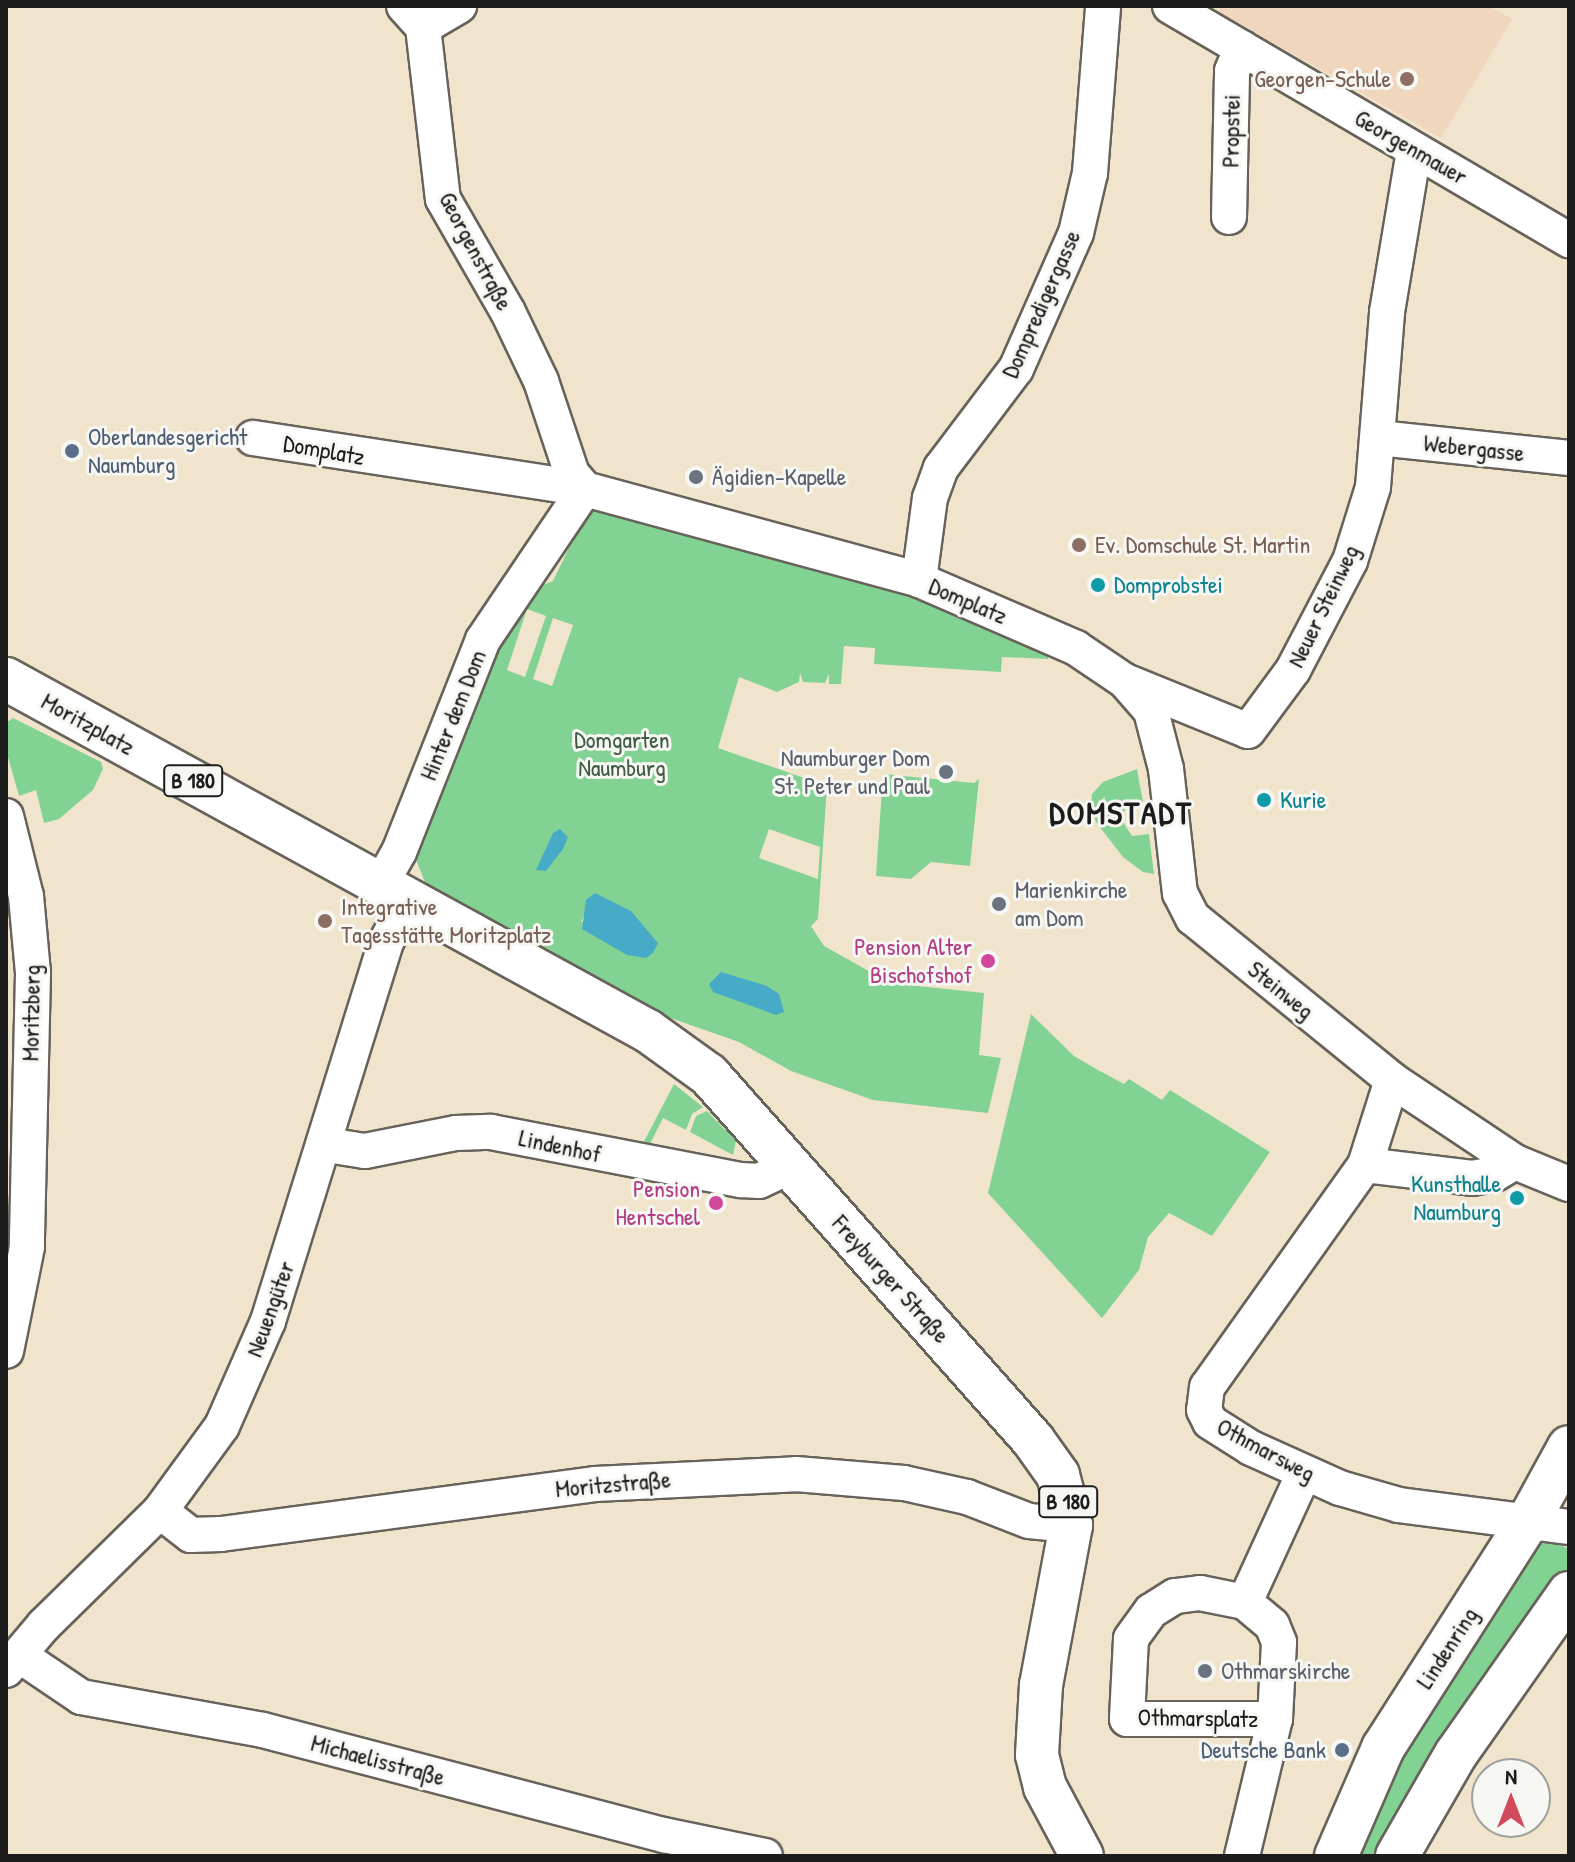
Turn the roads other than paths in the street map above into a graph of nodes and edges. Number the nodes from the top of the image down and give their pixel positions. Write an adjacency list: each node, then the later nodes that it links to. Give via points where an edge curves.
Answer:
1 (459, 6): 4 (street)
2 (1103, 6): 13 (street, Dompredigergasse, via 1090,173 1076,233 1016,369 941,468 930,498)
3 (1182, 9): 5 (street, Georgenmauer)
4 (413, 16): 12 (street, Georgenstraße, via 443,199 508,312 541,381 572,474)
5 (1242, 48): 6 (street, Georgenmauer); 7 (street, Propstei, via 1232,71)
6 (1414, 150): 8 (street, Georgenmauer); 10 (street, Neuer Steinweg, via 1387,312)
7 (1229, 217)
8 (1569, 240)
9 (253, 438): 12 (street, Domplatz)
10 (1379, 438): 11 (street, Webergasse); 15 (street, Neuer Steinweg, via 1373,487 1350,561 1293,670 1248,731)
11 (1569, 458)
12 (585, 489): 13 (street, Domplatz); 17 (street, Hinter dem Dom, via 483,640 399,852)
13 (919, 580): 15 (street, Domplatz, via 1076,648)
14 (6, 679): 17 (main road, Moritzplatz / B 180)
15 (1125, 681): 18 (street, Domplatz, via 1151,711)
16 (6, 816): 25 (street, Moritzberg, via 31,934)
17 (395, 892): 20 (street, Neuengüter, via 386,942); 23 (main road, Freyburger Straße / B 180, via 684,1054)
18 (1180, 893): 19 (street, Steinweg, via 1193,918)
19 (1392, 1080): 21 (street, Steinweg); 22 (street)
20 (327, 1145): 23 (street, Lindenhof, via 365,1151 456,1133 491,1132 741,1180 759,1181); 29 (street, Neuengüter, via 246,1377 194,1471)
21 (1515, 1162): 22 (street, via 1495,1174 1472,1178); 24 (street, Steinweg)
22 (1365, 1165): 28 (street, Othmarsweg, via 1207,1387 1204,1410 1210,1422)
23 (791, 1166): 31 (main road, Freyburger Straße / B 180, via 1049,1457 1067,1495)
24 (1569, 1184)
25 (17, 1212): 26 (street, Moritzberg, via 23,1286)
26 (6, 1351)
27 (1569, 1447): 30 (main road, Lindenring)
28 (1304, 1473): 30 (street, Othmarsweg, via 1399,1505); 33 (street)
29 (160, 1511): 31 (street, Moritzstraße, via 191,1535 221,1534 595,1484 796,1474 904,1483 967,1497 1029,1521); 34 (street, Neuengüter)
30 (1549, 1523): 39 (main road, Lindenring, via 1383,1748)
31 (1071, 1525): 37 (main road, Freyburger Straße / B 180, via 1041,1685 1037,1755 1045,1787)
32 (1569, 1593): 40 (main road, via 1456,1754)
33 (1245, 1602): 35 (street, Othmarsplatz, via 1272,1625 1279,1642); 35 (street, Othmarsplatz, via 1200,1593 1175,1596 1151,1611 1131,1639 1127,1719)
34 (12, 1662): 36 (street, Michaelisstraße, via 81,1697 263,1730)
35 (1275, 1719): 38 (street, Othmarsplatz)
36 (765, 1856)
37 (1082, 1856)
38 (1242, 1856)
39 (1336, 1856)
40 (1397, 1856)

